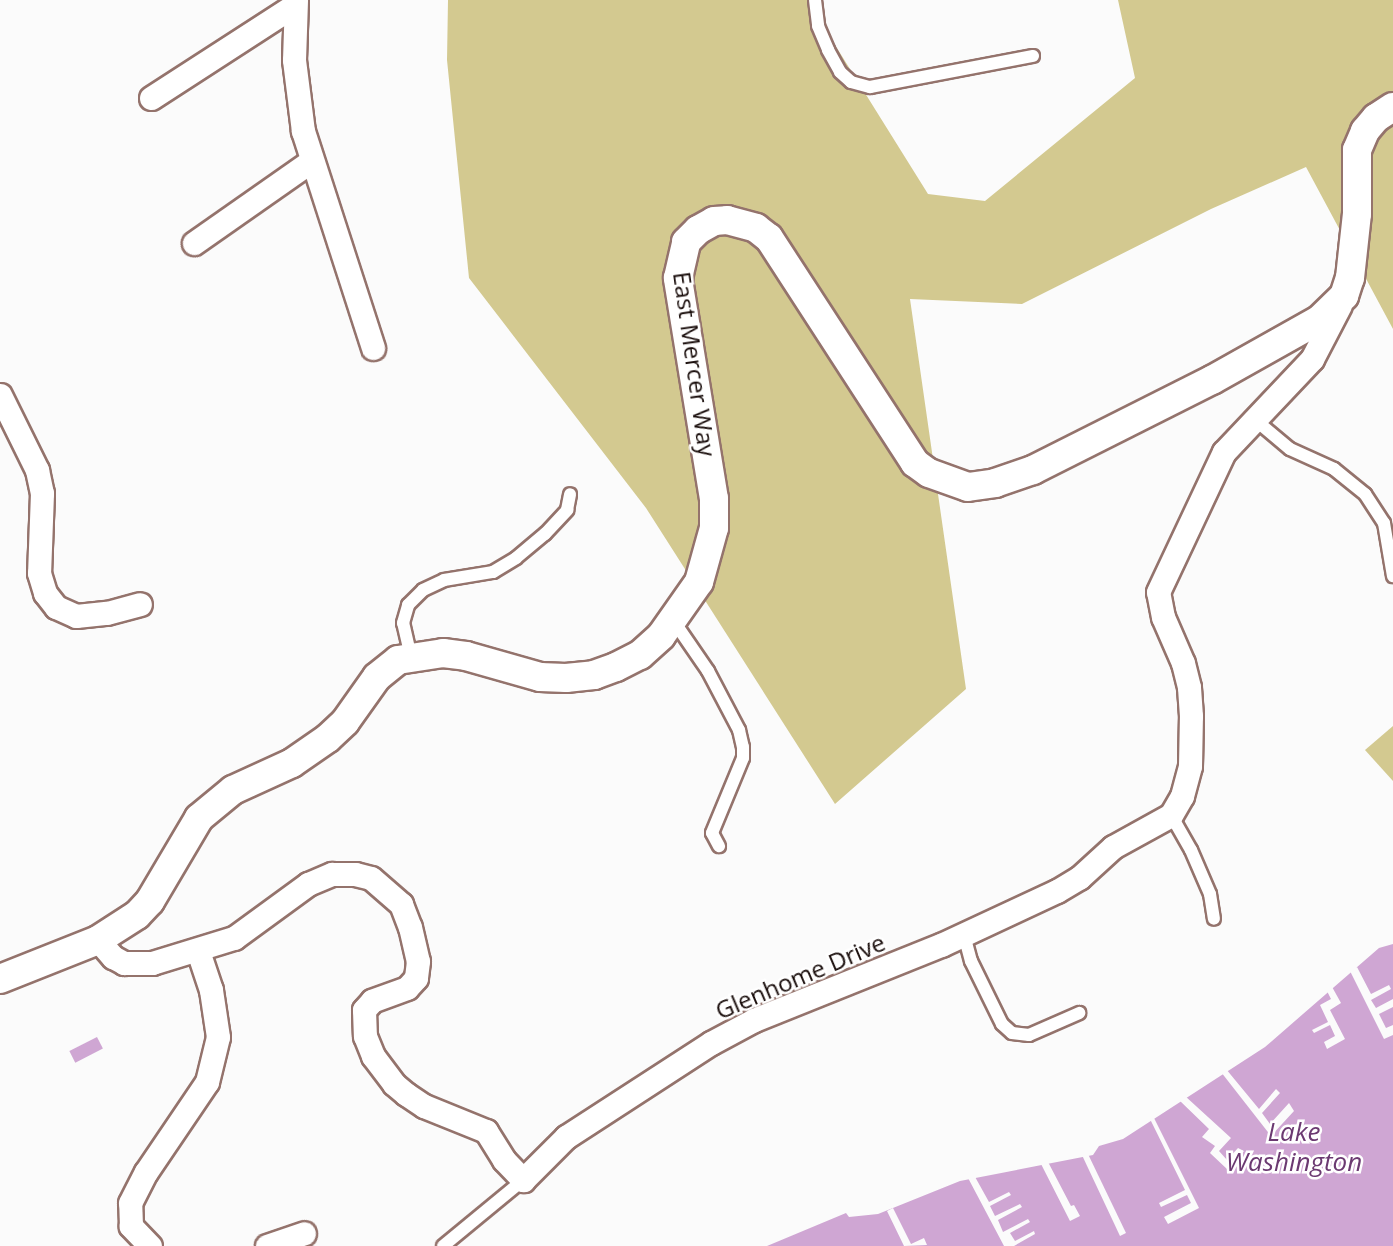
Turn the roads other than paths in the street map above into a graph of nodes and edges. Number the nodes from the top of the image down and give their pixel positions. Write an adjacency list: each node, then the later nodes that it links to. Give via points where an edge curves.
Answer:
1 (815, 0): 3 (lane, via 818,26 840,72 851,82 870,87)
2 (295, 3): 4 (street); 6 (street, via 294,60)
3 (1033, 56)
4 (151, 98)
5 (1393, 107): 8 (street, via 1365,131 1357,150 1354,257)
6 (311, 161): 7 (street); 9 (street)
7 (194, 243)
8 (1344, 296): 11 (street, via 1312,359); 15 (street, East Mercer Way, via 1309,327 1212,380 1033,470 995,483 968,486 929,473 915,463 769,238 740,222 714,221 687,242 678,278 714,499 714,528 699,582)
9 (373, 348)
10 (0, 396): 14 (street, via 37,470 42,493 39,573 45,593 56,607 76,616)
11 (1253, 418): 13 (lane, via 1290,449 1334,470 1365,494 1384,523); 17 (street, via 1224,452 1158,592 1163,617 1183,663 1191,716 1190,766)
12 (570, 494): 16 (lane, via 567,510 516,558 494,572 444,580 423,590 408,605 403,623)
13 (1393, 576)
14 (140, 604)
15 (673, 620): 16 (street, East Mercer Way, via 640,655 594,675 540,677 466,656); 18 (lane, via 740,730 743,758 712,833)
16 (411, 657): 21 (street, East Mercer Way, via 398,660 377,677 328,738 292,763 233,790 212,805 199,818 150,901)
17 (1171, 815): 19 (lane, via 1210,894); 20 (street, Glenhome Drive, via 1113,847 1057,891)
18 (719, 846)
19 (1214, 919)
20 (964, 935): 24 (lane, via 971,961 1002,1024 1012,1033 1029,1035); 25 (street, Glenhome Drive, via 754,1020 710,1043 566,1137)
21 (98, 940): 22 (street, via 124,963); 23 (street, East Mercer Way)
22 (198, 951): 25 (street, via 234,938 308,884 332,874 372,878 401,904 418,961 416,978 407,988 372,1001 364,1010 365,1036 373,1056 394,1084 424,1106 486,1131); 27 (street, via 211,990 218,1037 207,1082 130,1203 131,1226)
23 (0, 979)
24 (1079, 1013)
25 (523, 1180): 29 (lane)
26 (304, 1233): 28 (street)
27 (150, 1246)
28 (267, 1246)
29 (443, 1246)

